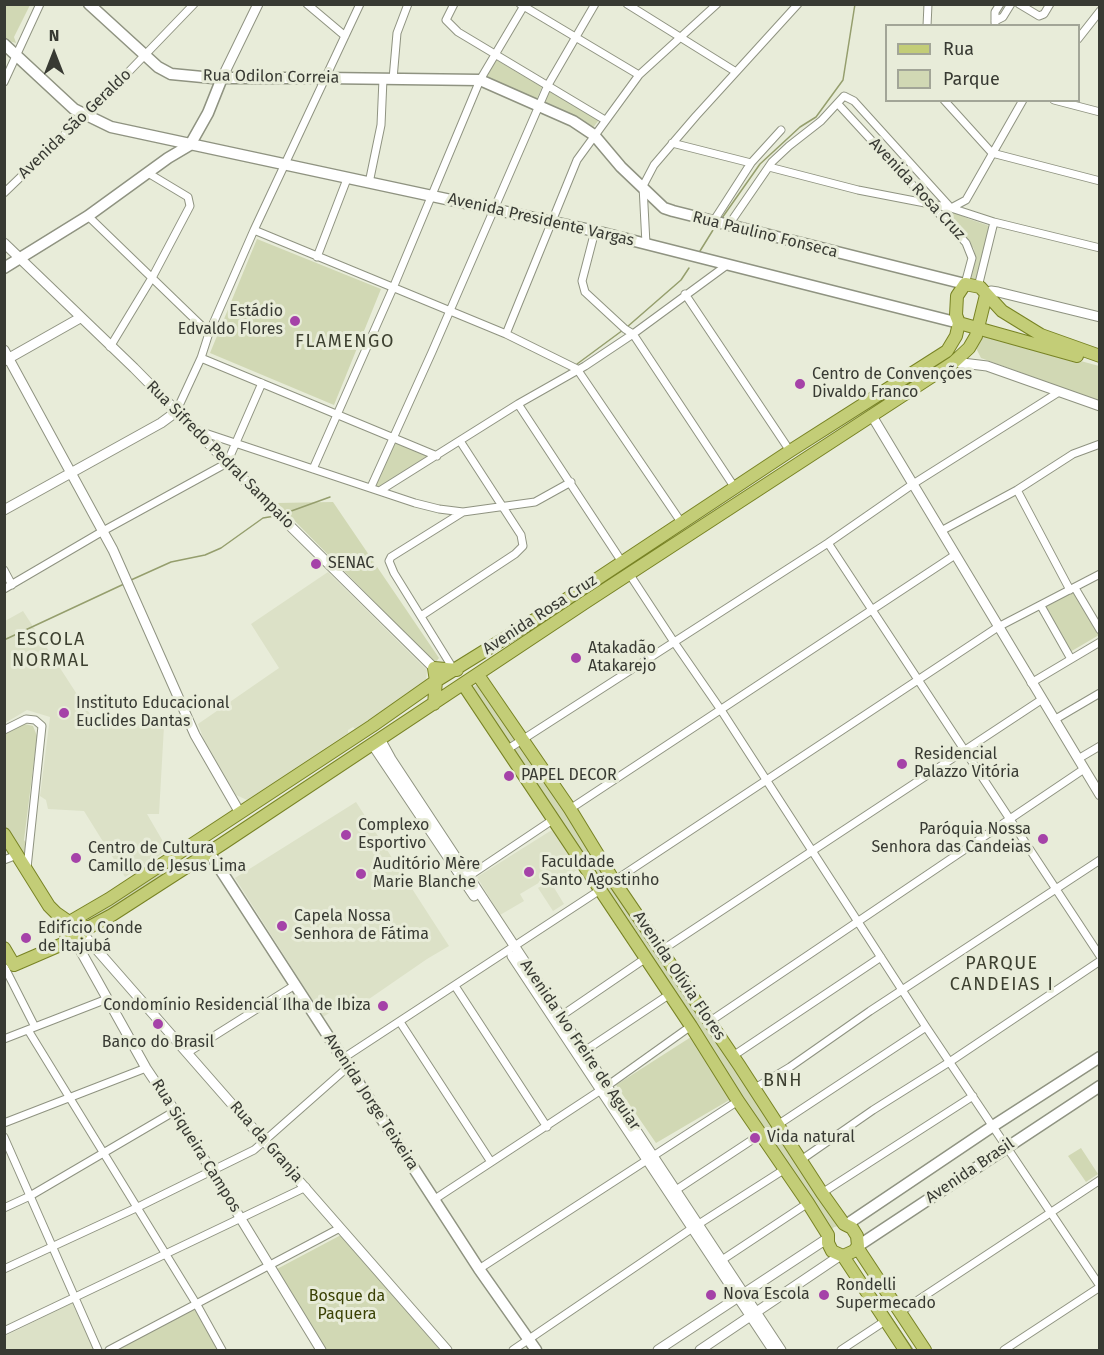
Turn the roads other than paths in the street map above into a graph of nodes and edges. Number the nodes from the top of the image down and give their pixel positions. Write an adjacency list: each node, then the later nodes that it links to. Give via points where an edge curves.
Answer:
1 (40, 4): 29 (street)
2 (194, 4): 27 (street, Avenida São Geraldo)
3 (258, 4): 32 (street)
4 (307, 4): 22 (street)
5 (360, 4): 22 (street)
6 (408, 4): 34 (street, via 397,33)
7 (454, 4): 28 (street, via 447,23)
8 (595, 4): 25 (street)
9 (627, 4): 23 (street)
10 (717, 4): 23 (street)
11 (798, 4): 30 (street)
12 (928, 4): 21 (street)
13 (1000, 4): 20 (street)
14 (1011, 4): 20 (street)
15 (1019, 4): 16 (street, via 1035,15 1041,15)
16 (1050, 4)
17 (91, 5): 27 (main road, Rua Odilon Correia)
18 (523, 5): 25 (street); 28 (street)
19 (1100, 11): 24 (street)
20 (995, 23)
21 (927, 24)
22 (345, 36): 33 (street)
23 (680, 36): 30 (street); 31 (street)
24 (1080, 36)
25 (576, 38): 31 (street); 37 (street)
26 (4, 44): 29 (main road, Avenida Presidente Vargas)
27 (146, 54): 32 (main road, Rua Odilon Correia, via 171,74); 45 (street, Avenida São Geraldo)
28 (495, 54): 35 (street); 37 (street)
29 (17, 57): 36 (street); 45 (main road, Avenida Presidente Vargas, via 74,110)
30 (736, 72): 49 (street)
31 (639, 75): 46 (street)
32 (222, 78): 33 (main road, Rua Odilon Correia); 50 (main road)
33 (324, 78): 34 (main road, Rua Odilon Correia); 53 (street)
34 (388, 79): 35 (main road, Rua Odilon Correia); 58 (street)
35 (480, 80): 42 (main road, Rua Paulino Fonseca); 61 (street)
36 (4, 82)
37 (548, 85): 42 (street); 46 (street)
38 (854, 101): 43 (street); 43 (street, via 844,96); 64 (street, Avenida Rosa Cruz)
39 (946, 102): 51 (street)
40 (1022, 102): 51 (street)
41 (1059, 102): 44 (street)
42 (539, 105): 48 (main road, Rua Paulino Fonseca); 65 (street)
43 (841, 107): 54 (street, via 789,146); 63 (street, Avenida Rosa Cruz)
44 (1100, 112)
45 (84, 114): 50 (main road, Avenida Presidente Vargas, via 111,127); 60 (street, Avenida São Geraldo)
46 (605, 120): 48 (street)
47 (781, 130): 52 (street)
48 (594, 135): 59 (main road, Rua Paulino Fonseca); 68 (street, via 577,160)
49 (672, 143): 52 (street); 59 (street)
50 (190, 145): 53 (main road, Avenida Presidente Vargas); 55 (main road)
51 (992, 153): 57 (street); 62 (street)
52 (751, 163): 69 (street)
53 (284, 164): 56 (main road, Avenida Presidente Vargas); 72 (street)
54 (769, 167): 63 (street); 71 (street)
55 (148, 173): 67 (main road); 81 (street, via 190,202)
56 (347, 179): 58 (main road, Avenida Presidente Vargas); 77 (street)
57 (1100, 181)
58 (369, 183): 61 (main road, Avenida Presidente Vargas)
59 (643, 186): 69 (main road, Rua Paulino Fonseca, via 664,208); 75 (street)
60 (4, 193)
61 (432, 195): 65 (main road, Avenida Presidente Vargas); 82 (street)
62 (964, 201): 64 (street); 66 (street)
63 (932, 204): 64 (street); 83 (street, Avenida Rosa Cruz, via 970,250)
64 (951, 208): 66 (street)
65 (494, 210): 68 (main road, Avenida Presidente Vargas); 85 (street)
66 (967, 213): 70 (street)
67 (88, 216): 78 (main road); 81 (street)
68 (551, 222): 73 (main road, Avenida Presidente Vargas); 92 (street)
69 (713, 222): 71 (main road, Rua Paulino Fonseca)
70 (994, 222): 76 (street); 83 (street, Avenida Rosa Cruz)
71 (728, 226): 83 (main road, Rua Paulino Fonseca)
72 (254, 230): 77 (street); 91 (street)
73 (595, 231): 75 (main road, Avenida Presidente Vargas); 93 (street, via 583,288 587,296)
74 (4, 243): 78 (street, Rua Sifredo Pedral Sampaio)
75 (646, 244): 79 (main road, Avenida Presidente Vargas)
76 (1100, 248)
77 (318, 257): 82 (street)
78 (21, 259): 80 (main road); 88 (street, Rua Sifredo Pedral Sampaio)
79 (727, 265): 84 (street); 89 (main road, Avenida Presidente Vargas)
80 (4, 268)
81 (153, 276): 91 (street); 95 (street)
82 (393, 288): 85 (street); 109 (street)
83 (982, 289): 86 (main road, Avenida Rosa Cruz); 87 (street, Rua Paulino Fonseca); 89 (main road, Avenida Rosa Cruz, via 957,296); 99 (main road, Avenida Presidente Vargas, via 1016,321)
84 (685, 294): 93 (street); 116 (street)
85 (449, 312): 92 (street); 112 (street)
86 (981, 315): 89 (main road, via 971,322); 90 (main road, Avenida Rosa Cruz)
87 (1100, 317)
88 (80, 318): 95 (street, Rua Sifredo Pedral Sampaio); 96 (street)
89 (959, 323): 90 (main road, Avenida Presidente Vargas); 98 (main road, Avenida Rosa Cruz, via 955,340)
90 (979, 329): 94 (main road, Avenida Rosa Cruz); 99 (main road, Avenida Presidente Vargas)
91 (209, 333): 97 (street)
92 (506, 334): 102 (street)
93 (633, 334): 102 (street); 125 (street)
94 (972, 342): 100 (main road, Avenida Rosa Cruz); 101 (street, via 974,355)
95 (111, 347): 108 (street, Rua Sifredo Pedral Sampaio)
96 (6, 357): 121 (street)
97 (201, 358): 104 (street); 108 (street)
98 (934, 358): 103 (main road, via 942,363); 116 (main road, Avenida Rosa Cruz)
99 (1098, 358)
100 (954, 362): 101 (street); 103 (main road, Avenida Rosa Cruz)
101 (987, 366): 105 (street)
102 (577, 369): 106 (street); 133 (street)
103 (943, 370): 110 (main road, Avenida Rosa Cruz)
104 (262, 383): 109 (street); 115 (street)
105 (1059, 392): 107 (street); 123 (street)
106 (518, 404): 113 (street); 122 (street)
107 (1100, 406)
108 (176, 412): 111 (street, Rua Sifredo Pedral Sampaio); 121 (street)
109 (338, 414): 112 (street); 120 (street)
110 (872, 416): 118 (main road, Avenida Rosa Cruz); 123 (street)
111 (195, 430): 115 (street); 119 (street, Rua Sifredo Pedral Sampaio)
112 (392, 437): 117 (street); 124 (street)
113 (460, 441): 117 (street); 129 (street)
114 (1100, 444): 127 (street, via 1073,454)
115 (236, 445): 119 (street); 120 (street)
116 (795, 448): 118 (main road, via 798,455); 125 (main road, Avenida Rosa Cruz)
117 (437, 456): 126 (street)
118 (807, 458): 132 (main road, Avenida Rosa Cruz)
119 (227, 463): 134 (street); 155 (street, Rua Sifredo Pedral Sampaio)
120 (313, 469): 124 (street)
121 (71, 473): 130 (street); 134 (street)
122 (571, 482): 129 (street, via 535,502); 138 (street)
123 (913, 484): 135 (street); 136 (street)
124 (371, 487): 126 (street)
125 (735, 488): 128 (main road, Avenida Rosa Cruz)
126 (381, 490): 131 (street, via 438,509)
127 (1017, 490): 135 (street); 146 (street)
128 (708, 505): 132 (main road, via 717,508); 133 (main road, Avenida Rosa Cruz)
129 (503, 506): 131 (street); 149 (street, via 523,538 522,549)
130 (4, 510)
131 (463, 512): 149 (street, via 391,557 390,565)
132 (718, 517): 141 (main road, Avenida Rosa Cruz)
133 (681, 522): 138 (main road, Avenida Rosa Cruz)
134 (103, 531): 143 (street); 178 (street, via 195,735)
135 (941, 531): 137 (street)
136 (828, 543): 148 (street); 152 (street)
137 (955, 555): 148 (street); 150 (street)
138 (622, 562): 142 (main road, Avenida Rosa Cruz)
139 (4, 570): 143 (street)
140 (1100, 574): 146 (street)
141 (630, 575): 145 (main road, Avenida Rosa Cruz); 152 (street)
142 (601, 576): 145 (main road, via 600,584); 156 (main road, Avenida Rosa Cruz, via 472,658)
143 (12, 585): 144 (street)
144 (4, 589)
145 (607, 589): 156 (main road, Avenida Rosa Cruz)
146 (1072, 589): 147 (street); 151 (street)
147 (1041, 606): 150 (street); 154 (street)
148 (872, 610): 157 (street); 163 (street)
149 (421, 616): 156 (street)
150 (998, 627): 157 (street); 159 (street)
151 (1100, 630)
152 (674, 642): 163 (street); 167 (street)
153 (1100, 642): 154 (street)
154 (1071, 659): 159 (street)
155 (434, 668): 156 (main road); 158 (main road)
156 (466, 678): 158 (main road, Avenida Rosa Cruz); 162 (main road, Avenida Rosa Cruz); 167 (main road, Avenida Olívia Flores); 170 (main road, Avenida Olívia Flores)
157 (918, 680): 171 (street); 175 (street)
158 (436, 681): 162 (main road); 169 (main road, Avenida Rosa Cruz)
159 (1031, 683): 161 (street)
160 (1098, 696): 164 (street)
161 (1041, 700): 164 (street); 171 (street)
162 (434, 704): 166 (main road, Avenida Rosa Cruz)
163 (721, 710): 175 (street); 177 (street)
164 (1054, 720): 172 (street)
165 (4, 730): 188 (street, via 31,719 40,723 43,732)
166 (376, 741): 173 (main road, Avenida Rosa Cruz); 190 (street, Avenida Ivo Freire de Aguiar)
167 (521, 741): 170 (street); 177 (main road, Avenida Olívia Flores)
168 (1100, 746): 172 (street)
169 (339, 748): 173 (main road, via 346,750); 178 (main road, Avenida Rosa Cruz)
170 (507, 749): 179 (main road, Avenida Olívia Flores)
171 (965, 750): 180 (street); 182 (street)
172 (1078, 759): 174 (street)
173 (347, 760): 183 (main road, Avenida Rosa Cruz)
174 (1083, 769): 176 (street); 180 (street)
175 (765, 780): 182 (street); 191 (street)
176 (1100, 795)
177 (570, 809): 191 (main road, Avenida Olívia Flores)
178 (240, 813): 186 (main road, Avenida Rosa Cruz)
179 (554, 819): 190 (street); 193 (main road, Avenida Olívia Flores)
180 (1008, 819): 192 (street); 194 (street)
181 (4, 834): 184 (main road)
182 (813, 851): 194 (street); 199 (street)
183 (209, 852): 189 (main road, Avenida Rosa Cruz); 205 (main road, Avenida Jorge Teixeira)
184 (17, 855): 185 (street); 188 (main road)
185 (4, 860)
186 (166, 860): 189 (main road, via 167,870); 195 (main road, Avenida Rosa Cruz)
187 (1100, 860): 192 (street)
188 (27, 871): 195 (main road, via 49,906)
189 (176, 873): 196 (main road, Avenida Rosa Cruz)
190 (466, 878): 198 (street, Avenida Ivo Freire de Aguiar)
191 (614, 881): 199 (main road, Avenida Olívia Flores)
192 (1055, 889): 200 (street); 207 (street)
193 (600, 890): 198 (street); 202 (main road, Avenida Olívia Flores)
194 (858, 920): 201 (street); 212 (street)
195 (71, 921): 196 (main road, via 65,931)
196 (78, 936): 204 (main road, Avenida Rosa Cruz); 209 (street, Rua Siqueira Campos); 218 (street, Rua da Granja)
197 (4, 948): 204 (main road)
198 (511, 948): 206 (street); 210 (street, Avenida Ivo Freire de Aguiar); 226 (street, Avenida Ivo Freire de Aguiar)
199 (662, 950): 212 (main road, Avenida Olívia Flores)
200 (1100, 956)
201 (881, 957): 207 (street); 222 (street)
202 (646, 958): 208 (main road, Avenida Olívia Flores); 210 (street)
203 (1100, 961): 220 (street)
204 (8, 967): 215 (street)
205 (295, 985): 218 (street); 221 (main road, Avenida Jorge Teixeira)
206 (455, 986): 211 (street); 234 (street)
207 (903, 990): 214 (street); 227 (street)
208 (670, 994): 213 (main road, Avenida Olívia Flores); 217 (street)
209 (107, 999): 215 (street); 223 (street, Rua Siqueira Campos)
210 (561, 1016): 217 (street, Avenida Ivo Freire de Aguiar)
211 (400, 1022): 221 (street); 243 (street)
212 (709, 1022): 222 (main road, Avenida Olívia Flores)
213 (691, 1026): 224 (main road, Avenida Olívia Flores); 226 (street)
214 (926, 1027): 220 (street); 233 (street)
215 (31, 1028): 216 (street); 229 (street)
216 (4, 1039)
217 (583, 1052): 226 (street, Avenida Ivo Freire de Aguiar)
218 (187, 1053): 238 (street, Rua da Granja)
219 (1100, 1058): 235 (main road, Avenida Brasil)
220 (951, 1061): 228 (street); 242 (street)
221 (345, 1063): 238 (street); 251 (main road, Avenida Jorge Teixeira)
222 (739, 1065): 224 (main road); 227 (main road, Avenida Olívia Flores)
223 (146, 1068): 229 (street); 231 (street, Rua Siqueira Campos)
224 (727, 1081): 230 (main road, Avenida Olívia Flores)
225 (1100, 1086): 239 (main road, Avenida Brasil)
226 (604, 1088): 234 (street); 241 (street, Avenida Ivo Freire de Aguiar)
227 (754, 1088): 233 (main road, Avenida Olívia Flores)
228 (973, 1096): 235 (street); 249 (street)
229 (70, 1098): 232 (street); 240 (street)
230 (738, 1101): 236 (main road, Avenida Olívia Flores); 241 (street)
231 (175, 1111): 240 (street); 245 (street, Rua Siqueira Campos)
232 (4, 1123)
233 (779, 1124): 242 (main road, Avenida Olívia Flores)
234 (547, 1126): 243 (street)
235 (993, 1126): 239 (street); 257 (main road, Avenida Brasil)
236 (761, 1134): 244 (main road, Avenida Olívia Flores); 248 (street)
237 (4, 1137): 250 (street)
238 (265, 1142): 245 (street); 247 (street, Rua da Granja)
239 (1007, 1146): 255 (street); 262 (main road, Avenida Brasil)
240 (104, 1153): 250 (street); 254 (street)
241 (650, 1157): 248 (street, Avenida Ivo Freire de Aguiar); 258 (street, Avenida Ivo Freire de Aguiar); 268 (street)
242 (801, 1160): 249 (main road, Avenida Olívia Flores)
243 (491, 1162): 251 (street)
244 (786, 1169): 252 (main road, Avenida Olívia Flores); 258 (street)
245 (211, 1170): 254 (street); 256 (street, Rua Siqueira Campos)
246 (1100, 1180): 255 (street)
247 (306, 1187): 256 (street); 259 (street, Rua da Granja)
248 (676, 1190): 258 (street, Avenida Ivo Freire de Aguiar)
249 (822, 1193): 257 (main road, Avenida Olívia Flores)
250 (30, 1196): 253 (street); 261 (street)
251 (435, 1199): 268 (main road, Avenida Jorge Teixeira)
252 (808, 1203): 260 (main road, Avenida Olívia Flores); 265 (street)
253 (4, 1208)
254 (136, 1208): 261 (street); 263 (street)
255 (1051, 1213): 269 (street); 273 (street)
256 (241, 1218): 263 (street); 266 (street, Rua Siqueira Campos)
257 (845, 1225): 260 (main road, Avenida Brasil, via 834,1227); 262 (main road, Avenida Olívia Flores, via 857,1236)
258 (695, 1227): 265 (street, Avenida Ivo Freire de Aguiar); 270 (street, Avenida Ivo Freire de Aguiar); 277 (street)
259 (340, 1228): 266 (street); 282 (street, Rua da Granja)
260 (828, 1236): 264 (main road, Avenida Olívia Flores, via 832,1251); 270 (street, Avenida Brasil)
261 (52, 1246): 267 (street); 271 (street)
262 (858, 1246): 264 (main road, Avenida Brasil); 273 (main road, Avenida Olívia Flores)
263 (165, 1254): 271 (street); 272 (street)
264 (841, 1255): 274 (street, Avenida Brasil); 275 (main road, Avenida Olívia Flores)
265 (722, 1260): 270 (street, Avenida Ivo Freire de Aguiar)
266 (270, 1265): 272 (street); 281 (street, Rua Siqueira Campos)
267 (4, 1269)
268 (479, 1269): 277 (main road, Avenida Jorge Teixeira)
269 (1100, 1287): 292 (street)
270 (740, 1295): 274 (street, Avenida Ivo Freire de Aguiar); 285 (street, Avenida Brasil)
271 (74, 1297): 276 (street); 278 (street)
272 (197, 1305): 279 (street); 280 (street)
273 (900, 1312): 291 (main road, Avenida Olívia Flores)
274 (754, 1315): 286 (street, Avenida Brasil); 287 (street, Avenida Ivo Freire de Aguiar); 288 (street, Avenida Ivo Freire de Aguiar)
275 (885, 1321): 289 (street); 290 (main road, Avenida Olívia Flores)
276 (4, 1331)
277 (528, 1339): 283 (street); 284 (main road, Avenida Jorge Teixeira)
278 (98, 1350)
279 (109, 1350)
280 (222, 1350)
281 (321, 1350)
282 (447, 1350)
283 (513, 1350)
284 (536, 1350)
285 (658, 1350)
286 (700, 1350)
287 (773, 1350)
288 (781, 1350)
289 (842, 1350)
290 (904, 1350)
291 (925, 1350)
292 (1005, 1350)

